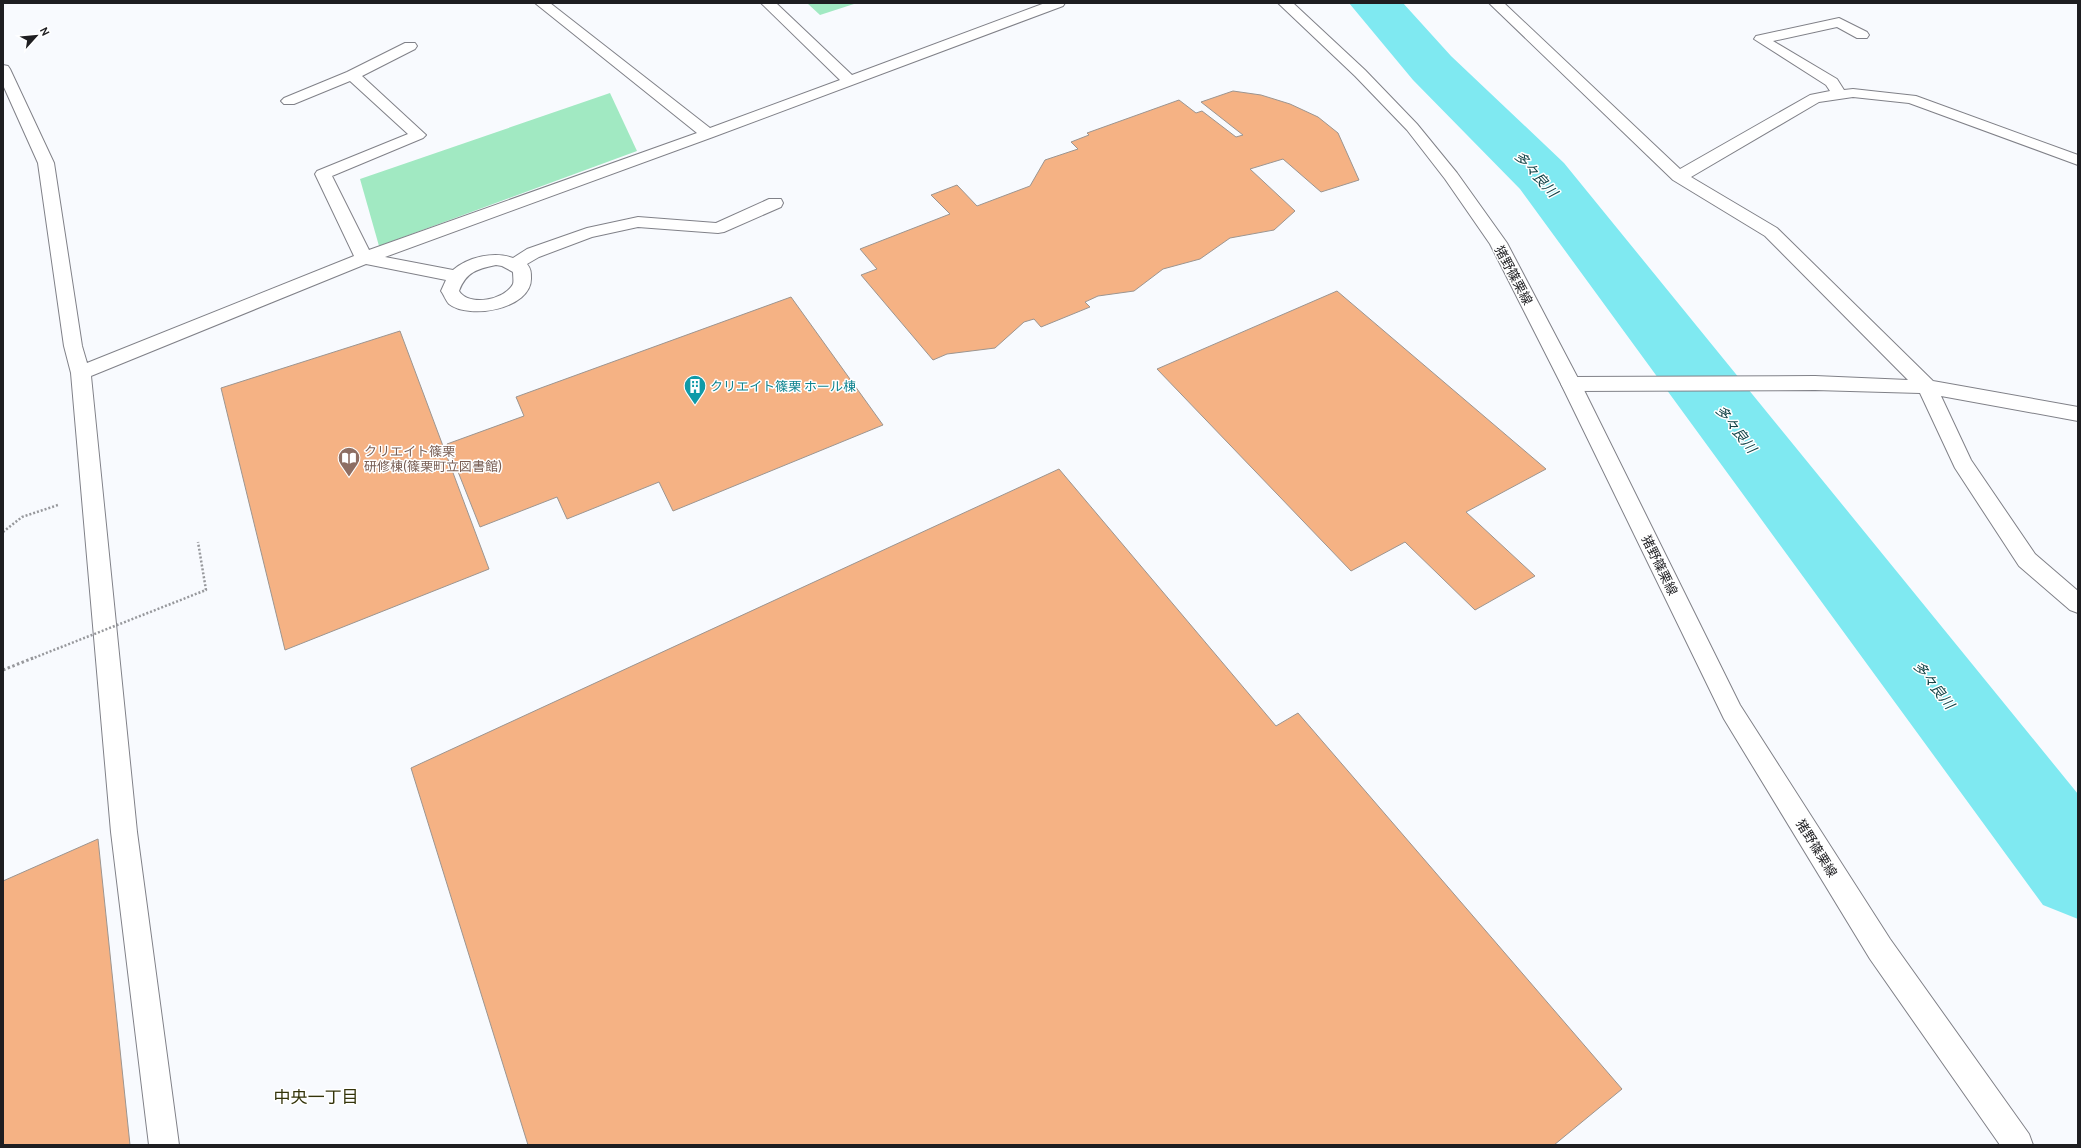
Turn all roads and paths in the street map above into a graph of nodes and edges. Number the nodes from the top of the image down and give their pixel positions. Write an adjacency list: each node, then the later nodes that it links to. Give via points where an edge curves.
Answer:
1 (542, 3): 14 (street)
2 (768, 3): 11 (street)
3 (1058, 3): 6 (street)
4 (1285, 3): 22 (street, 猪野篠栗線, via 1360,73 1412,127 1451,176 1498,243)
5 (1496, 3): 16 (street)
6 (1032, 7): 11 (street)
7 (1862, 35): 12 (street, via 1839,22 1761,39 1832,82)
8 (410, 46): 10 (street)
9 (3, 69): 21 (street, via 46,163 73,346)
10 (352, 75): 13 (street); 18 (street, via 418,134 323,174)
11 (850, 81): 14 (street)
12 (1840, 95): 15 (street, via 1853,93 1911,99); 16 (street, via 1815,98)
13 (289, 101)
14 (708, 134): 18 (street)
15 (2078, 160)
16 (1679, 177): 23 (street, via 1771,232)
17 (775, 203): 19 (street, via 718,228 638,222 587,232)
18 (364, 258): 20 (street); 21 (street)
19 (515, 264): 20 (street, via 506,261 485,262 474,265); 20 (street, via 522,269 523,284 508,298 495,304 459,304 449,291)
20 (456, 276)
21 (81, 373): 25 (street)
22 (1571, 384): 23 (street, via 1815,383); 31 (street, 猪野篠栗線, via 1732,712 1880,949)
23 (1927, 387): 24 (street); 28 (street, via 1962,463 2027,560)
24 (2078, 414)
25 (92, 493): 26 (path, via 22,517); 30 (street, via 124,832)
26 (3, 532)
27 (198, 542): 29 (path, bridge, via 206,590)
28 (2078, 604)
29 (3, 670)
30 (164, 1145)
31 (2018, 1145)

